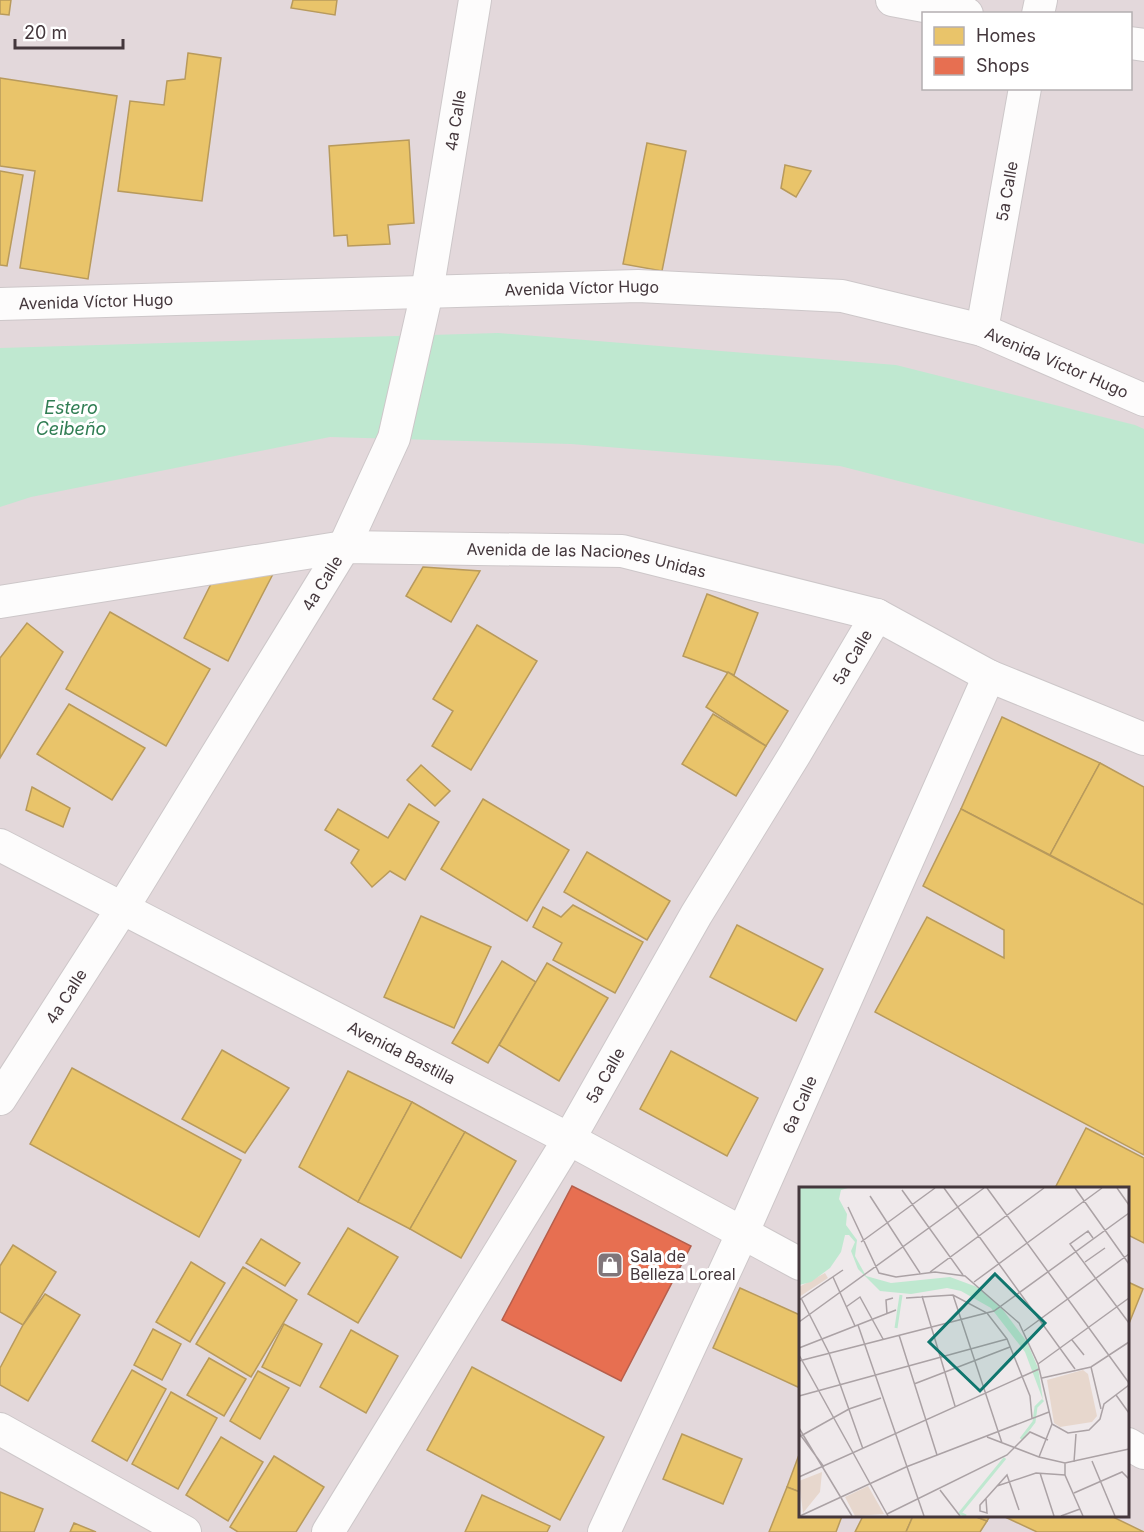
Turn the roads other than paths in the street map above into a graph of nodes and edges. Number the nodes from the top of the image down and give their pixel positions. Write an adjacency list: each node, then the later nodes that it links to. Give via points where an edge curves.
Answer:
1 (475, 0): 5 (street, 4a Calle)
2 (892, 0): 3 (street)
3 (957, 12)
4 (1025, 90): 7 (street, 5a Calle)
5 (428, 292): 6 (street, Avenida Víctor Hugo); 7 (street, Avenida Víctor Hugo, via 638,285 842,296); 9 (street, 4a Calle, via 394,438)
6 (0, 304)
7 (982, 330): 8 (street, Avenida Víctor Hugo)
8 (1144, 400)
9 (344, 547): 10 (street, Avenida de las Naciones Unidas); 11 (street, Avenida de las Naciones Unidas, via 622,551); 15 (street, 4a Calle)
10 (0, 602)
11 (877, 615): 12 (street, Avenida de las Naciones Unidas); 17 (street, 5a Calle, via 696,915)
12 (989, 676): 13 (street, Avenida de las Naciones Unidas); 18 (street, 6a Calle)
13 (1144, 739)
14 (0, 844): 15 (street, Avenida Bastilla)
15 (122, 909): 16 (street, 4a Calle); 17 (street, Avenida Bastilla)
16 (0, 1099)
17 (569, 1139): 18 (street, Avenida Bastilla); 24 (street, 5a Calle)
18 (743, 1232): 19 (street, Avenida Bastilla); 25 (street, 6a Calle)
19 (799, 1263)
20 (0, 1429): 23 (street)
21 (1129, 1445): 22 (street)
22 (1144, 1454)
23 (185, 1532)
24 (328, 1532)
25 (604, 1532)

